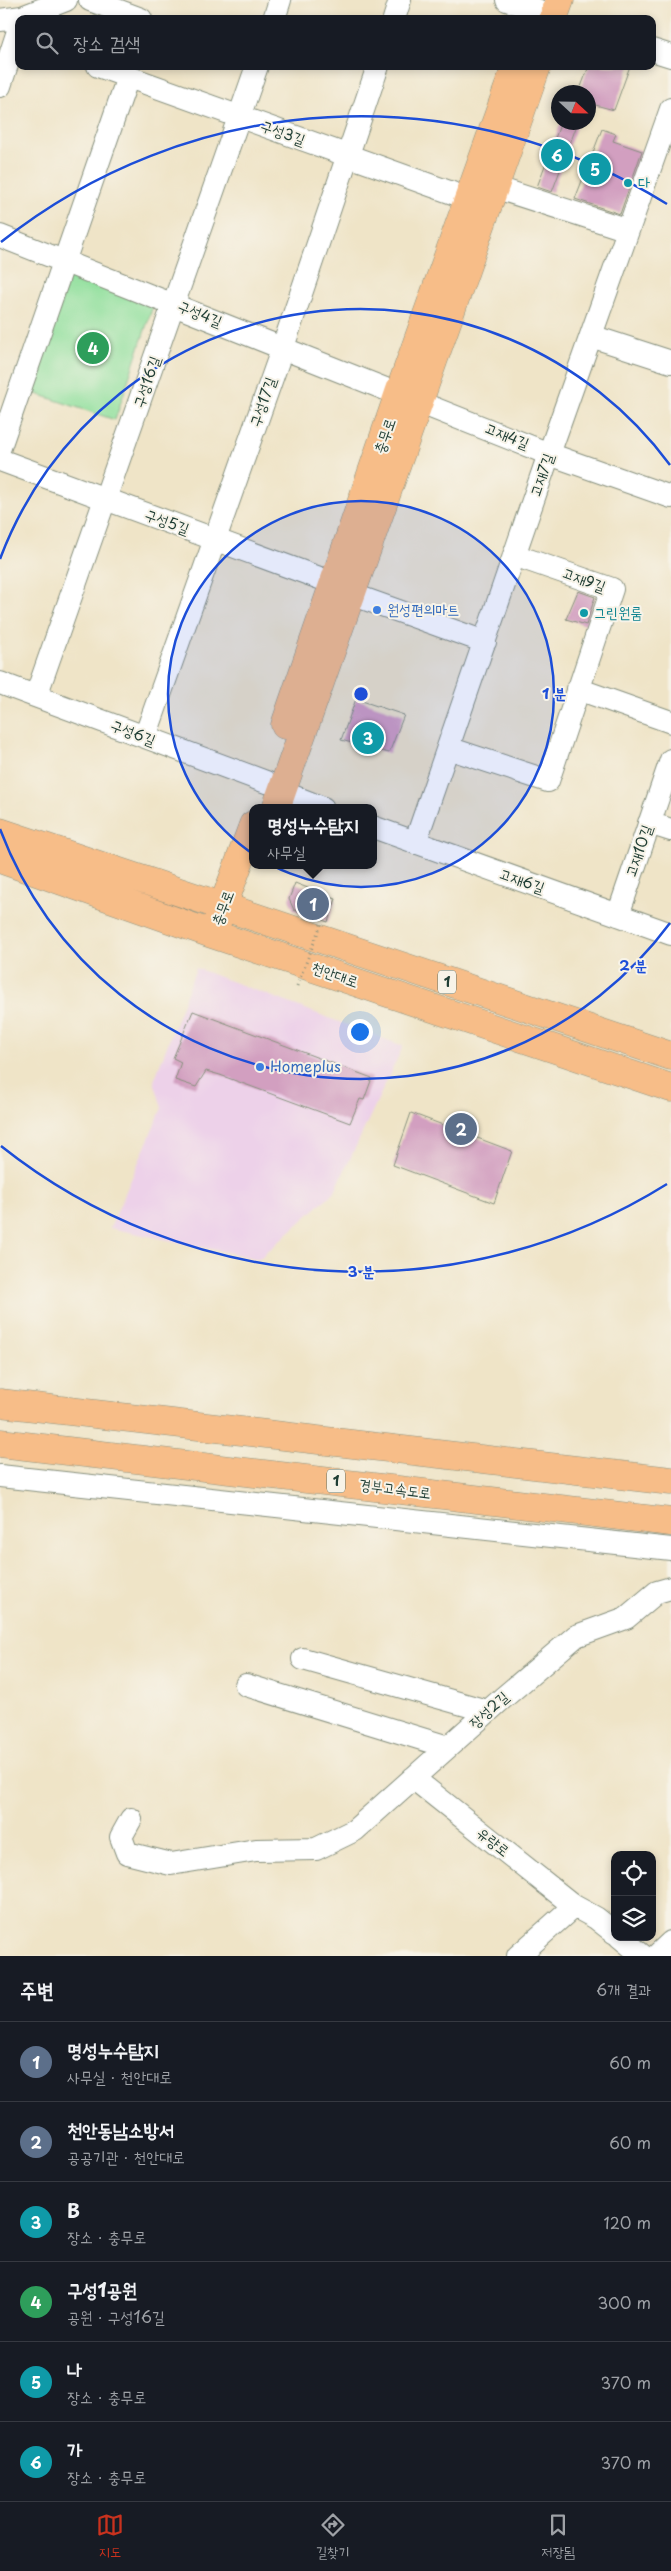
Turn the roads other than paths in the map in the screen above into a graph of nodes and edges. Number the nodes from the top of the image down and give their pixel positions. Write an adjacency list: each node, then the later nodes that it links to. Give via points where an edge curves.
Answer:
1 (66, 0): 7 (street)
2 (90, 0): 8 (street)
3 (280, 0): 9 (street)
4 (400, 0): 10 (street)
5 (507, 0): 6 (street)
6 (548, 12)
7 (41, 15)
8 (130, 15)
9 (275, 15)
10 (395, 15)
11 (0, 20): 12 (street)
12 (15, 26)
13 (15, 40): 22 (street)
14 (656, 51): 15 (street)
15 (671, 56)
16 (109, 70): 21 (street, 구성3길)
17 (256, 70): 24 (street, 구성16길)
18 (377, 70): 26 (street, 구성17길)
19 (515, 70): 28 (main road, 충무로)
20 (536, 70): 27 (main road, 충무로)
21 (128, 77): 24 (street, 구성3길); 31 (street)
22 (0, 86)
23 (671, 109): 25 (street, 고재7길)
24 (240, 117): 26 (street, 구성3길); 32 (street, 구성16길)
25 (665, 143): 29 (street, 고재7길)
26 (347, 156): 28 (street, 구성3길); 34 (street, 구성17길)
27 (494, 187): 29 (street); 36 (main road, 충무로)
28 (469, 199): 36 (main road, 충무로)
29 (628, 230): 33 (street, 고재7길)
30 (0, 236): 31 (street, 구성4길)
31 (65, 261): 32 (street, 구성4길); 37 (street)
32 (174, 304): 34 (street, 구성4길); 41 (street, 구성16길)
33 (591, 336): 35 (street); 38 (street, 고재7길)
34 (282, 347): 36 (street, 구성4길); 42 (street, 구성17길)
35 (671, 362)
36 (409, 397): 38 (street, 고재4길); 44 (main road, 충무로)
37 (0, 446)
38 (549, 454): 40 (street, 고재4길); 43 (street, 고재7길)
39 (0, 460): 41 (street, 구성5길)
40 (671, 498)
41 (106, 500): 42 (street, 구성5길); 48 (street, 구성16길)
42 (215, 540): 44 (street, 구성5길); 50 (street, 구성17길)
43 (514, 555): 45 (street, 고재7길); 47 (street, 고재9길, via 612,589)
44 (342, 589): 45 (street); 53 (main road, 충무로)
45 (485, 642): 51 (street, 고재7길)
46 (0, 683): 48 (street, 구성6길)
47 (578, 689): 49 (street); 51 (street, 고재9길, via 548,781)
48 (36, 696): 50 (street, 구성6길)
49 (671, 722)
50 (144, 737): 53 (street, 구성6길)
51 (448, 748): 60 (street, 고재7길)
52 (671, 760): 55 (street, 고재10길)
53 (271, 798): 54 (street)
54 (302, 804)
55 (649, 823): 57 (street); 64 (street, 고재10길)
56 (377, 829): 60 (street, 고재6길)
57 (671, 830)
58 (0, 832): 63 (main road, 천안대로 / 1)
59 (249, 841): 63 (main road, 충무로)
60 (415, 843): 64 (street, 고재6길)
61 (0, 859): 66 (main road, 천안대로 / 1)
62 (254, 869): 63 (main road, 충무로)
63 (232, 909): 66 (main road, 충무로); 67 (main road, 천안대로 / 1)
64 (618, 914): 65 (street, 고재6길)
65 (671, 934)
66 (221, 937): 68 (main road, 천안대로 / 1)
67 (671, 1056)
68 (671, 1088)
69 (0, 1403): 72 (main road)
70 (0, 1443): 73 (main road, 경부고속도로 / 1)
71 (0, 1476): 74 (street)
72 (671, 1481)
73 (671, 1522)
74 (671, 1549)
75 (671, 1588): 78 (street, 장성2길, via 657,1592 626,1618 576,1636)
76 (304, 1659): 78 (street)
77 (246, 1684): 79 (street)
78 (487, 1712): 79 (street, 장성2길)
79 (448, 1747): 80 (street, 장성2길)
80 (412, 1778): 81 (street, 장성2길, via 355,1830 316,1849 256,1850 170,1864 127,1853 121,1837); 82 (street, 유량로)
81 (131, 1819)
82 (574, 1906): 83 (street, 유량로); 86 (street)
83 (611, 1930)
84 (625, 1941): 87 (street)
85 (671, 1942): 88 (street)
86 (518, 1956)
87 (643, 1956)
88 (656, 1956)

